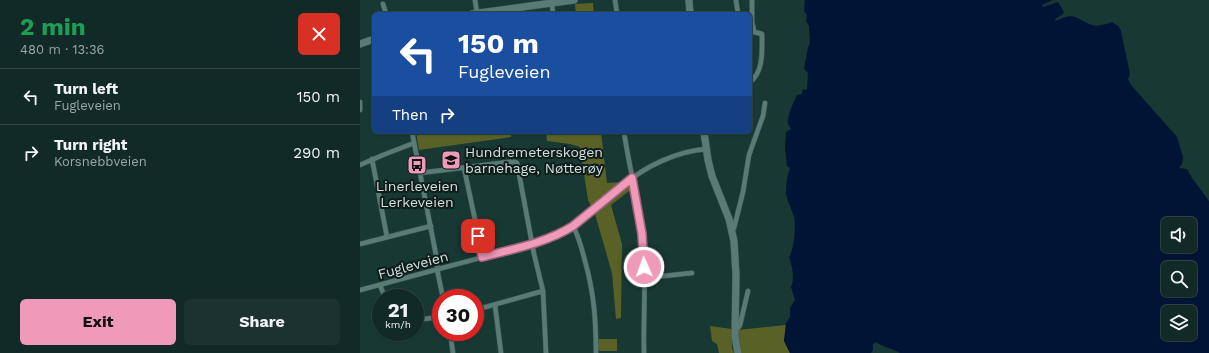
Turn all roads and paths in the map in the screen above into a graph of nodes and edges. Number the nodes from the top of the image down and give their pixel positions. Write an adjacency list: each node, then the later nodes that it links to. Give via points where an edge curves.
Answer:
1 (475, 0): 10 (street)
2 (574, 0): 7 (main road)
3 (614, 0): 13 (street)
4 (689, 0): 14 (main road)
5 (736, 0): 15 (street)
6 (752, 0): 16 (street)
7 (552, 3): 11 (main road); 12 (street)
8 (383, 4): 9 (street)
9 (385, 12)
10 (474, 12)
11 (488, 12)
12 (553, 12)
13 (617, 12)
14 (690, 12)
15 (738, 12)
16 (752, 31): 19 (street, via 762,34 761,62)
17 (372, 40): 18 (main road)
18 (360, 44)
19 (752, 80)
20 (360, 102): 22 (street)
21 (765, 103): 35 (street, via 749,155 743,192)
22 (360, 110)
23 (412, 134): 26 (street)
24 (624, 134): 32 (street)
25 (704, 134): 27 (main road)
26 (414, 143): 28 (street); 31 (street)
27 (707, 149): 32 (street, Fugleveien, via 670,158); 35 (main road, via 712,176)
28 (372, 159): 29 (street); 36 (street)
29 (360, 165)
30 (464, 168): 31 (street); 38 (street, via 517,163); 39 (street)
31 (420, 173): 33 (street)
32 (632, 178): 34 (street, Fugleveien); 42 (street, via 642,234)
33 (430, 226): 36 (street); 40 (street)
34 (573, 226): 38 (street, Fugleveien); 56 (street, via 592,287)
35 (732, 230): 51 (main road, via 736,254)
36 (387, 237): 37 (street)
37 (360, 244)
38 (532, 244): 39 (street, Fugleveien); 47 (street)
39 (482, 257): 40 (street, Fugleveien)
40 (438, 269): 43 (street, Fugleveien); 45 (street)
41 (692, 274): 42 (street)
42 (644, 278): 57 (street)
43 (380, 285): 44 (street); 46 (street, Fugleveien)
44 (382, 289)
45 (441, 289)
46 (360, 290)
47 (543, 291): 49 (street); 55 (street)
48 (748, 291): 51 (street, via 740,325)
49 (495, 305): 50 (street); 54 (street)
50 (484, 308)
51 (735, 328): 58 (main road)
52 (451, 341): 53 (street)
53 (453, 353)
54 (501, 353)
55 (546, 353)
56 (596, 353)
57 (644, 353)
58 (738, 353)

